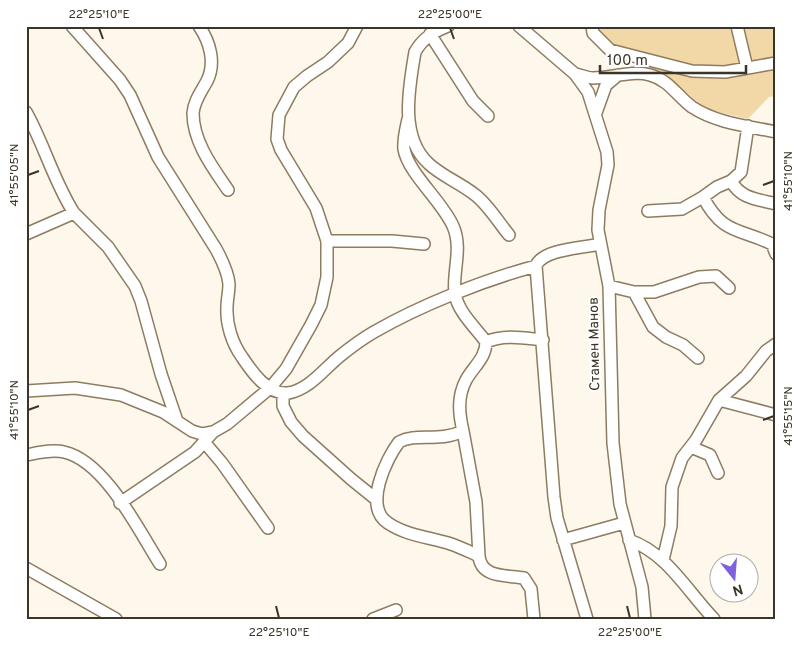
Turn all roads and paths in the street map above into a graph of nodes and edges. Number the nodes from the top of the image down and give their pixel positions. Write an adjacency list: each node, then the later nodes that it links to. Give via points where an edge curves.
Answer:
1 (199, 26): 22 (street, via 207,38 212,56 207,80 195,103 195,129 207,159)
2 (357, 26): 29 (street, via 348,43 335,56 294,88 283,106 277,127 281,150 316,208)
3 (448, 26): 8 (street)
4 (519, 26): 12 (street, Стамен Манов)
5 (592, 26): 10 (street, via 593,33 610,50)
6 (737, 26): 11 (street)
7 (73, 27): 42 (street, via 130,95 158,157 216,249 229,285 226,309 235,345 260,381)
8 (430, 34): 17 (street, via 473,101); 18 (street, via 415,52)
9 (776, 63): 11 (street)
10 (680, 68): 11 (street, via 703,73); 14 (street)
11 (747, 68)
12 (575, 74): 13 (street, via 593,78); 16 (street, Стамен Манов, via 588,92)
13 (618, 75): 14 (street, via 641,73); 16 (street, via 606,85)
14 (663, 80): 19 (street, via 693,107 716,119)
15 (26, 112): 26 (street)
16 (596, 113): 31 (street, Стамен Манов, via 608,165 599,210)
17 (488, 116)
18 (408, 119): 28 (street, via 411,139 419,153 430,165 475,194); 37 (street, via 404,140 406,157 442,205 454,228 458,246)
19 (748, 126): 20 (street); 21 (street, via 741,172)
20 (776, 132)
21 (731, 181): 23 (street); 24 (street, via 746,196)
22 (228, 190)
23 (703, 197): 25 (street, via 682,209); 32 (street, via 709,208 730,229 772,244)
24 (776, 204)
25 (648, 211)
26 (74, 213): 27 (street); 47 (street, via 108,247 135,286)
27 (26, 234)
28 (509, 235)
29 (327, 241): 30 (street); 42 (street, via 327,277 321,305 290,362)
30 (424, 244)
31 (600, 244): 33 (street, via 548,254); 34 (street, Стамен Манов)
32 (776, 254)
33 (536, 266): 37 (street); 38 (street)
34 (609, 286): 36 (street); 56 (street, Стамен Манов, via 613,443)
35 (729, 288): 36 (street, via 716,276 699,277 654,292)
36 (634, 292): 41 (street, via 653,328)
37 (455, 295): 39 (street); 44 (street, via 375,332 304,386)
38 (543, 340): 39 (street, via 509,337); 58 (street, via 554,497)
39 (486, 342): 48 (street, via 486,350 466,379 462,391 459,404)
40 (776, 344): 45 (street)
41 (698, 358)
42 (270, 388): 44 (street); 49 (street)
43 (26, 391): 47 (street, via 76,388 110,392 134,399)
44 (283, 393): 54 (street, via 283,406 303,436)
45 (719, 400): 46 (street); 51 (street)
46 (776, 415)
47 (177, 421): 49 (street, via 192,431 202,434)
48 (462, 431): 54 (street, via 443,438 413,438 399,442 385,464); 60 (street, via 478,516)
49 (213, 432): 50 (street)
50 (205, 443): 55 (street); 57 (street)
51 (691, 447): 53 (street, via 710,455); 61 (street, via 674,477 671,526)
52 (26, 455): 55 (street, via 64,452 77,458 99,474)
53 (718, 472)
54 (377, 500): 60 (street, via 388,524)
55 (120, 503): 62 (street)
56 (624, 523): 58 (street); 59 (street, Стамен Манов)
57 (268, 528)
58 (564, 540): 68 (street)
59 (629, 540): 61 (street); 69 (street, Стамен Манов, via 642,587)
60 (479, 556): 67 (street, via 480,565 486,572 524,578 528,582 532,589)
61 (663, 560): 70 (street)
62 (160, 564)
63 (26, 568): 65 (street)
64 (396, 610): 66 (street)
65 (116, 619)
66 (373, 619)
67 (534, 619)
68 (587, 619)
69 (645, 619)
70 (714, 619)

